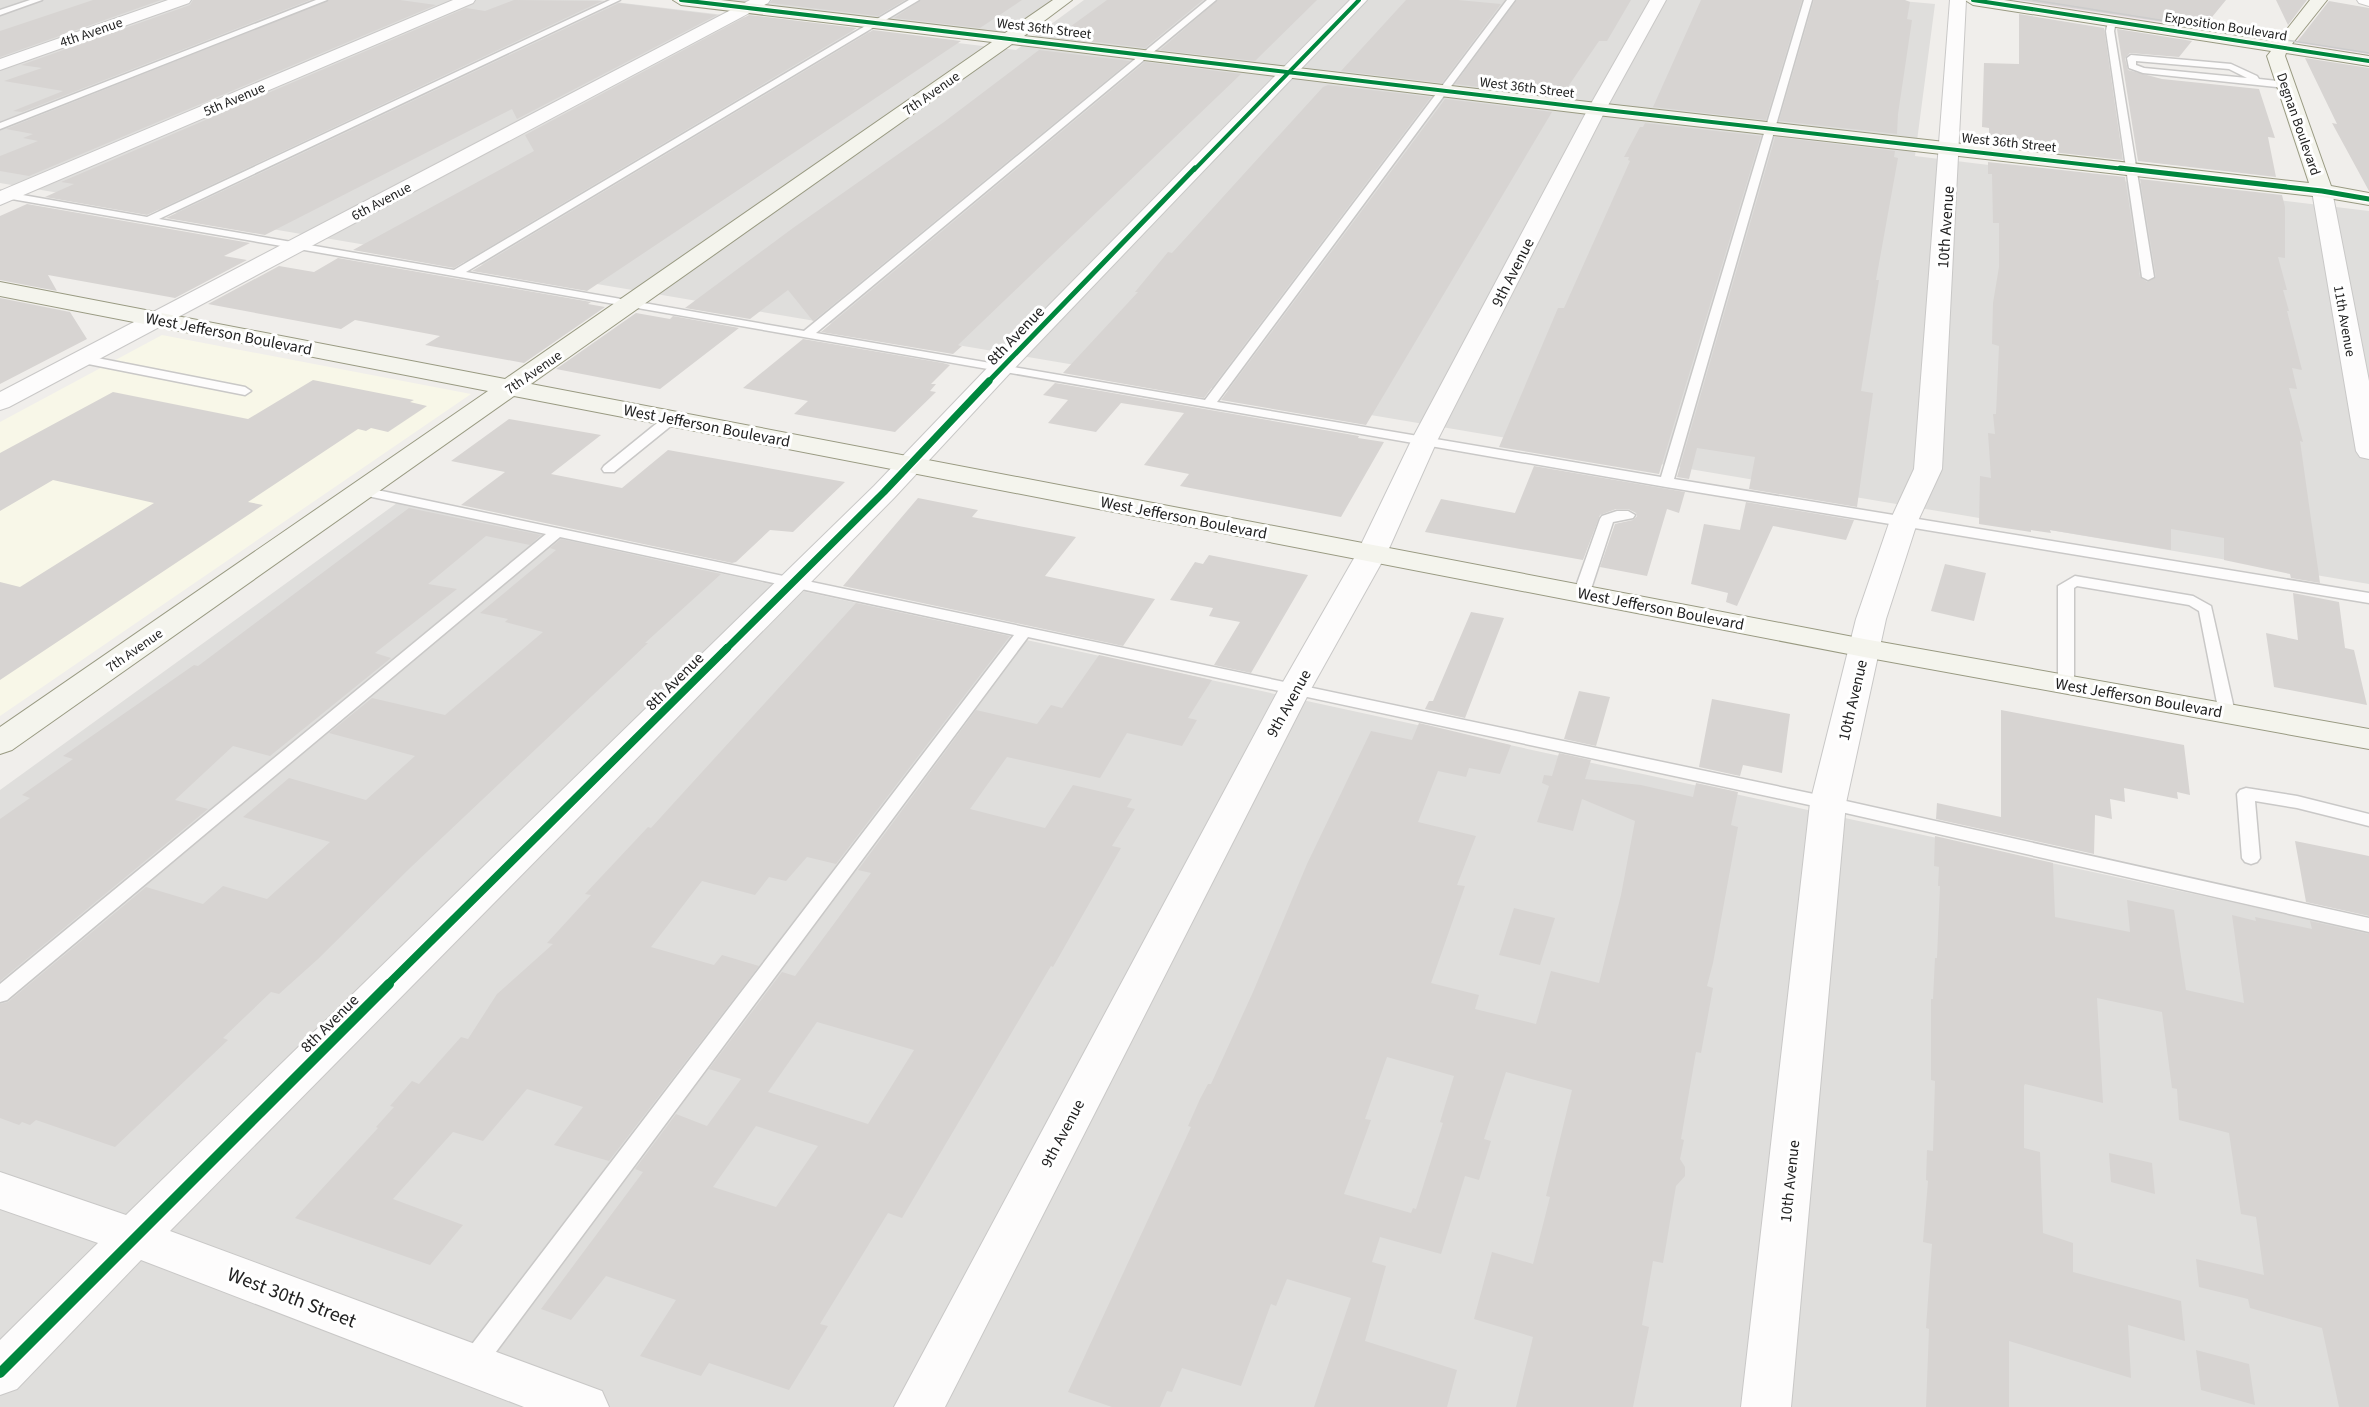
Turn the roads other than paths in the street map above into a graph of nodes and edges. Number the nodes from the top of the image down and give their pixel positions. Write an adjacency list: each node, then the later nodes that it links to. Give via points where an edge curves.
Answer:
1 (38, 0): 18 (lane)
2 (183, 0): 25 (street, 4th Avenue)
3 (323, 0): 31 (lane)
4 (467, 0): 36 (street, 5th Avenue)
5 (615, 0): 38 (lane)
6 (681, 0): 17 (street, West 36th Street)
7 (915, 0): 19 (lane)
8 (1064, 0): 21 (street, 7th Avenue)
9 (1212, 0): 23 (lane)
10 (1359, 0): 26 (street, 8th Avenue)
11 (1511, 0): 29 (lane)
12 (1659, 0): 30 (street, 9th Avenue)
13 (1808, 0): 32 (lane)
14 (1958, 0): 33 (street, 10th Avenue)
15 (1972, 0): 20 (street, Exposition Boulevard)
16 (2319, 0): 22 (street, Degnan Boulevard)
17 (755, 4): 19 (street, West 36th Street); 39 (street, 6th Avenue)
18 (0, 13)
19 (878, 22): 21 (street, West 36th Street); 40 (lane)
20 (2112, 22): 22 (street, Exposition Boulevard); 34 (lane, via 2110,31)
21 (1010, 38): 23 (street, West 36th Street); 43 (street, 7th Avenue)
22 (2280, 49): 24 (street, Exposition Boulevard); 28 (street, Degnan Boulevard, via 2276,56)
23 (1146, 54): 26 (street, West 36th Street); 45 (lane)
24 (2369, 61)
25 (0, 65)
26 (1288, 71): 29 (street, West 36th Street); 47 (street, 8th Avenue)
27 (2255, 82): 27 (lane, via 2143,70 2132,66 2131,58 2231,67); 28 (lane)
28 (2286, 85): 35 (street, Degnan Boulevard)
29 (1443, 90): 30 (street, West 36th Street); 51 (lane)
30 (1597, 109): 32 (street, West 36th Street); 53 (street, 9th Avenue)
31 (0, 126)
32 (1770, 128): 33 (street, West 36th Street); 57 (lane)
33 (1950, 149): 34 (street, West 36th Street); 60 (street, 10th Avenue, via 1928,469)
34 (2130, 169): 35 (street, West 36th Street); 41 (lane)
35 (2322, 190): 37 (street, West 36th Street); 54 (street, 11th Avenue)
36 (3, 196): 38 (lane)
37 (2369, 199)
38 (147, 220): 39 (lane)
39 (295, 246): 40 (lane); 44 (street, 6th Avenue)
40 (457, 273): 43 (lane)
41 (2148, 277)
42 (0, 289): 44 (street, West Jefferson Boulevard)
43 (632, 303): 45 (lane); 48 (street, 7th Avenue)
44 (159, 319): 46 (street, 6th Avenue); 48 (street, West Jefferson Boulevard)
45 (807, 334): 47 (lane)
46 (82, 359): 49 (lane); 50 (street, 6th Avenue)
47 (1001, 368): 51 (lane); 55 (street, 8th Avenue)
48 (510, 388): 52 (street, West Jefferson Boulevard); 58 (street, 7th Avenue)
49 (245, 391)
50 (0, 402)
51 (1209, 404): 53 (lane)
52 (672, 418): 55 (street, West Jefferson Boulevard); 56 (lane)
53 (1424, 441): 57 (lane); 62 (street, 9th Avenue)
54 (2369, 451)
55 (910, 464): 62 (street, West Jefferson Boulevard); 63 (street, 8th Avenue)
56 (609, 469)
57 (1666, 483): 60 (lane)
58 (363, 491): 61 (lane); 72 (street, 7th Avenue)
59 (1628, 515): 64 (lane, via 1607,519)
60 (1903, 523): 65 (lane); 67 (street, 10th Avenue)
61 (558, 532): 63 (lane); 77 (lane)
62 (1372, 553): 64 (street, West Jefferson Boulevard); 69 (street, 9th Avenue)
63 (793, 583): 66 (lane); 79 (street, 8th Avenue)
64 (1582, 592): 67 (street, West Jefferson Boulevard)
65 (2369, 598)
66 (1024, 632): 69 (lane); 80 (lane)
67 (1864, 648): 68 (street, West Jefferson Boulevard); 73 (street, 10th Avenue)
68 (2066, 684): 70 (street, West Jefferson Boulevard); 70 (lane, via 2066,586 2075,581 2193,602 2206,609)
69 (1295, 690): 73 (lane); 83 (street, 9th Avenue)
70 (2227, 713): 71 (street, West Jefferson Boulevard)
71 (2369, 739)
72 (0, 743)
73 (1828, 803): 76 (lane); 84 (street, 10th Avenue)
74 (2369, 820): 75 (lane, via 2246,794)
75 (2251, 858)
76 (2369, 925)
77 (0, 995)
78 (0, 1190): 79 (street, West 30th Street)
79 (134, 1237): 80 (street, West 30th Street); 81 (street, 8th Avenue)
80 (471, 1365): 82 (street, West 30th Street)
81 (0, 1373)
82 (584, 1407)
83 (919, 1407)
84 (1766, 1407)

